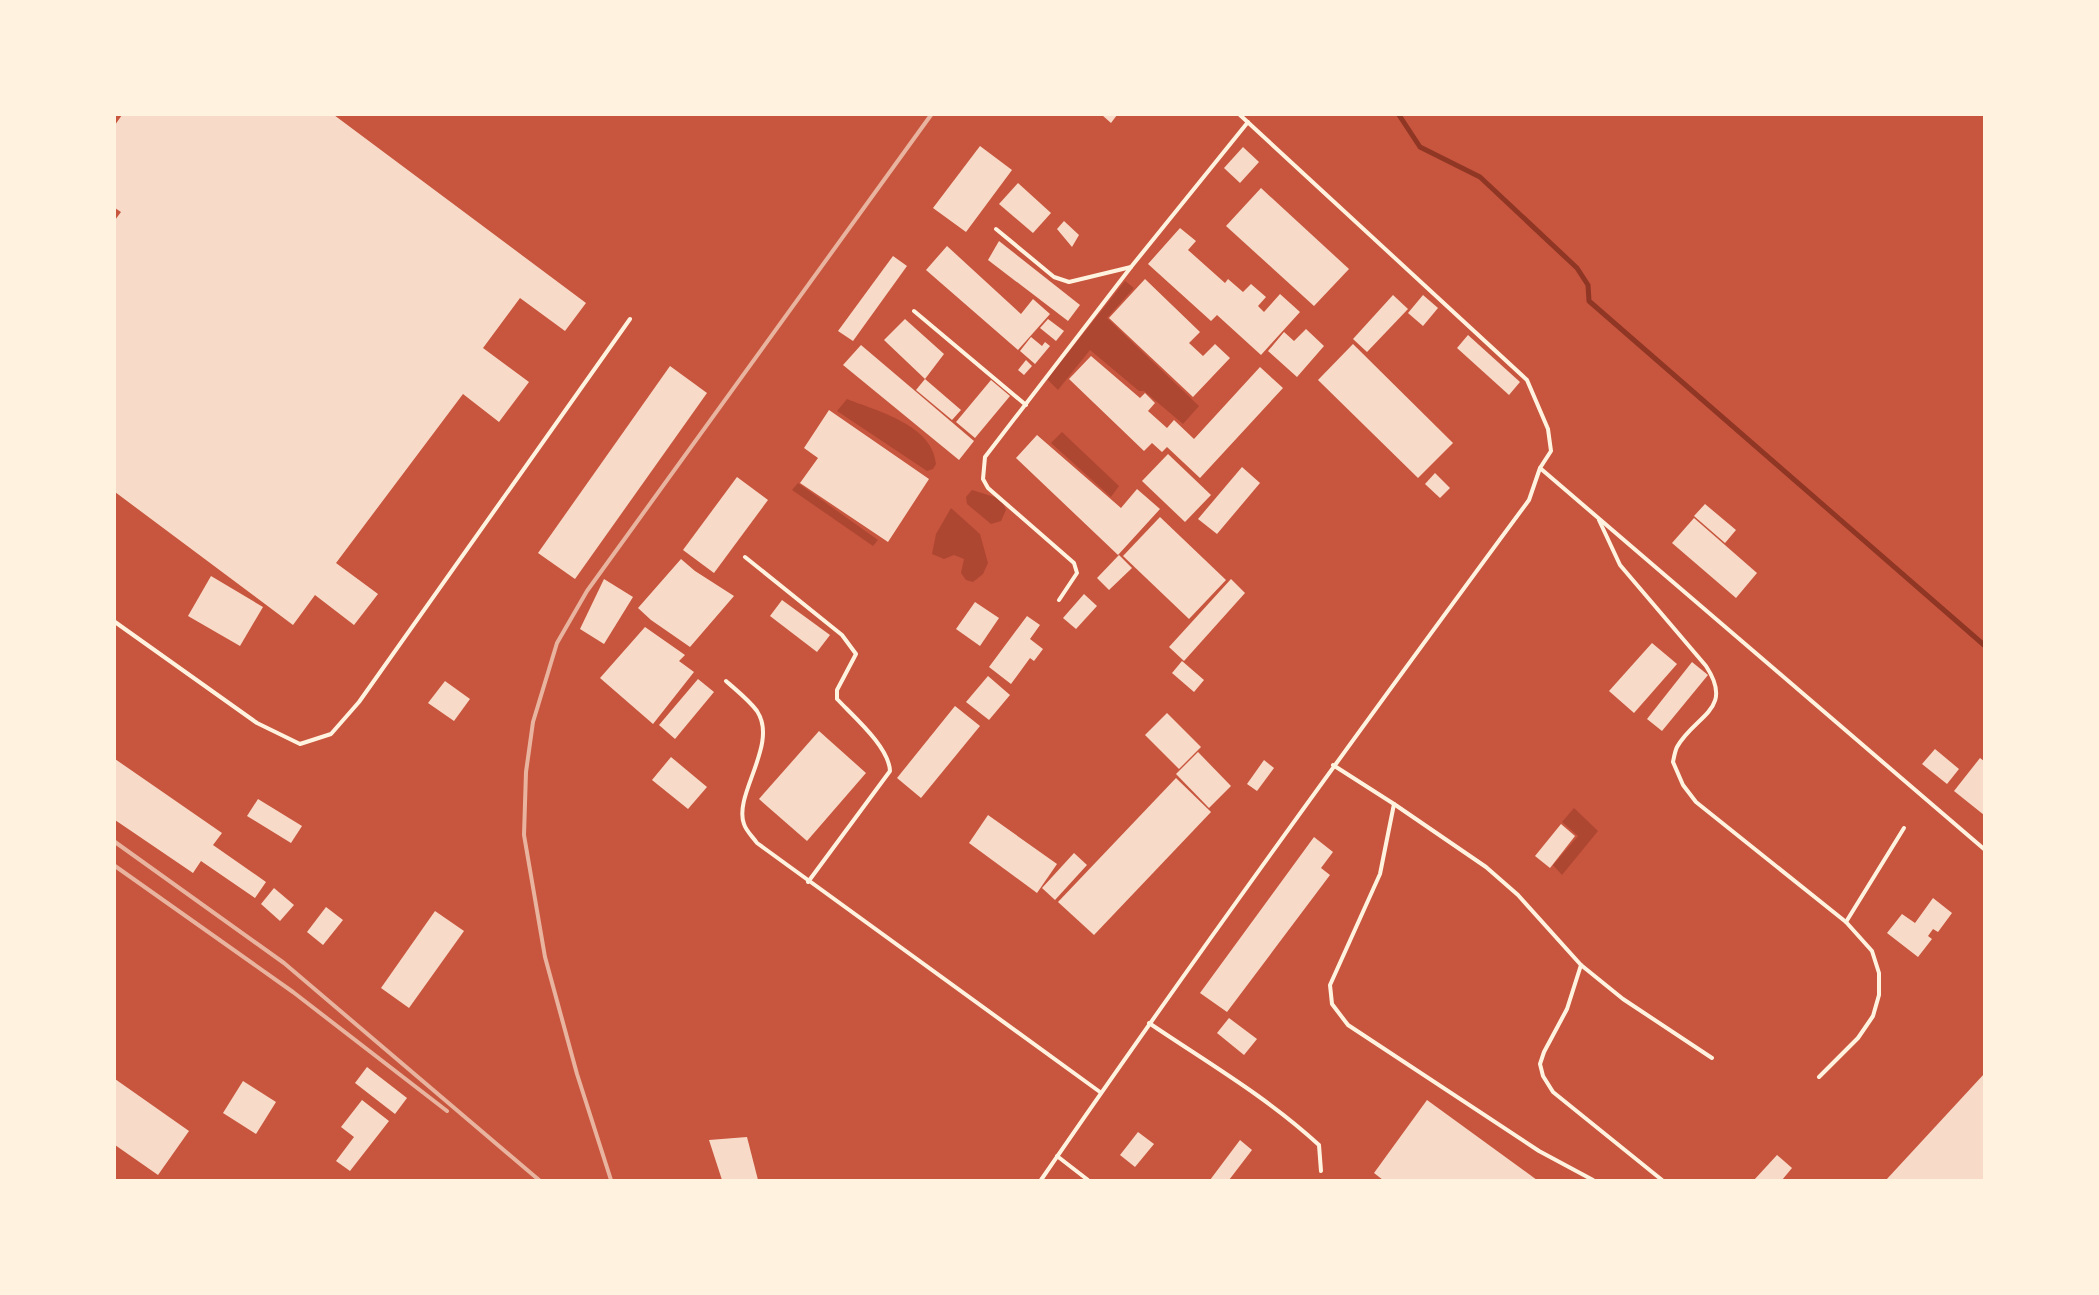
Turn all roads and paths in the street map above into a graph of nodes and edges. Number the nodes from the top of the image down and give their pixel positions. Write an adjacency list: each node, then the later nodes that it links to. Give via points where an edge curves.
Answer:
1 (1240, 115): 2 (lane)
2 (1248, 122): 4 (lane); 8 (lane, via 1527,380 1548,429 1551,451)
3 (996, 230): 4 (lane, via 1054,277 1069,282)
4 (1131, 267): 7 (lane)
5 (914, 311): 7 (lane)
6 (630, 319): 12 (lane, via 365,694 331,734 300,744 257,723)
7 (1026, 405): 11 (lane, via 985,456 983,479 988,488 1074,563 1077,573)
8 (1540, 468): 9 (lane); 14 (lane, via 1529,500)
9 (1599, 520): 17 (lane); 19 (lane, via 1620,565 1716,680 1714,704 1677,747 1673,762 1683,785 1696,802)
10 (745, 557): 18 (lane, via 842,635 856,654 837,690 837,699 889,761 890,771)
11 (1059, 600)
12 (115, 622)
13 (726, 681): 18 (lane, via 757,711 762,725 762,744 742,812 744,824 757,843)
14 (1334, 765): 15 (lane); 21 (lane)
15 (1394, 804): 20 (lane, via 1486,867 1518,895); 29 (lane, via 1380,874 1330,985 1332,1004 1348,1025 1539,1151)
16 (1904, 828): 19 (lane)
17 (1984, 848)
18 (808, 882): 24 (lane)
19 (1846, 922): 23 (lane, via 1872,951 1879,973 1879,995 1873,1016 1858,1038)
20 (1581, 966): 22 (lane, via 1623,999); 30 (lane, via 1567,1009 1544,1052 1540,1064 1543,1076 1553,1092)
21 (1149, 1023): 24 (lane); 26 (lane, via 1266,1100 1300,1128 1319,1146)
22 (1712, 1058)
23 (1819, 1077)
24 (1100, 1092): 25 (lane)
25 (1057, 1156): 27 (lane); 28 (lane)
26 (1321, 1171)
27 (1040, 1180)
28 (1088, 1180)
29 (1593, 1180)
30 (1662, 1180)

